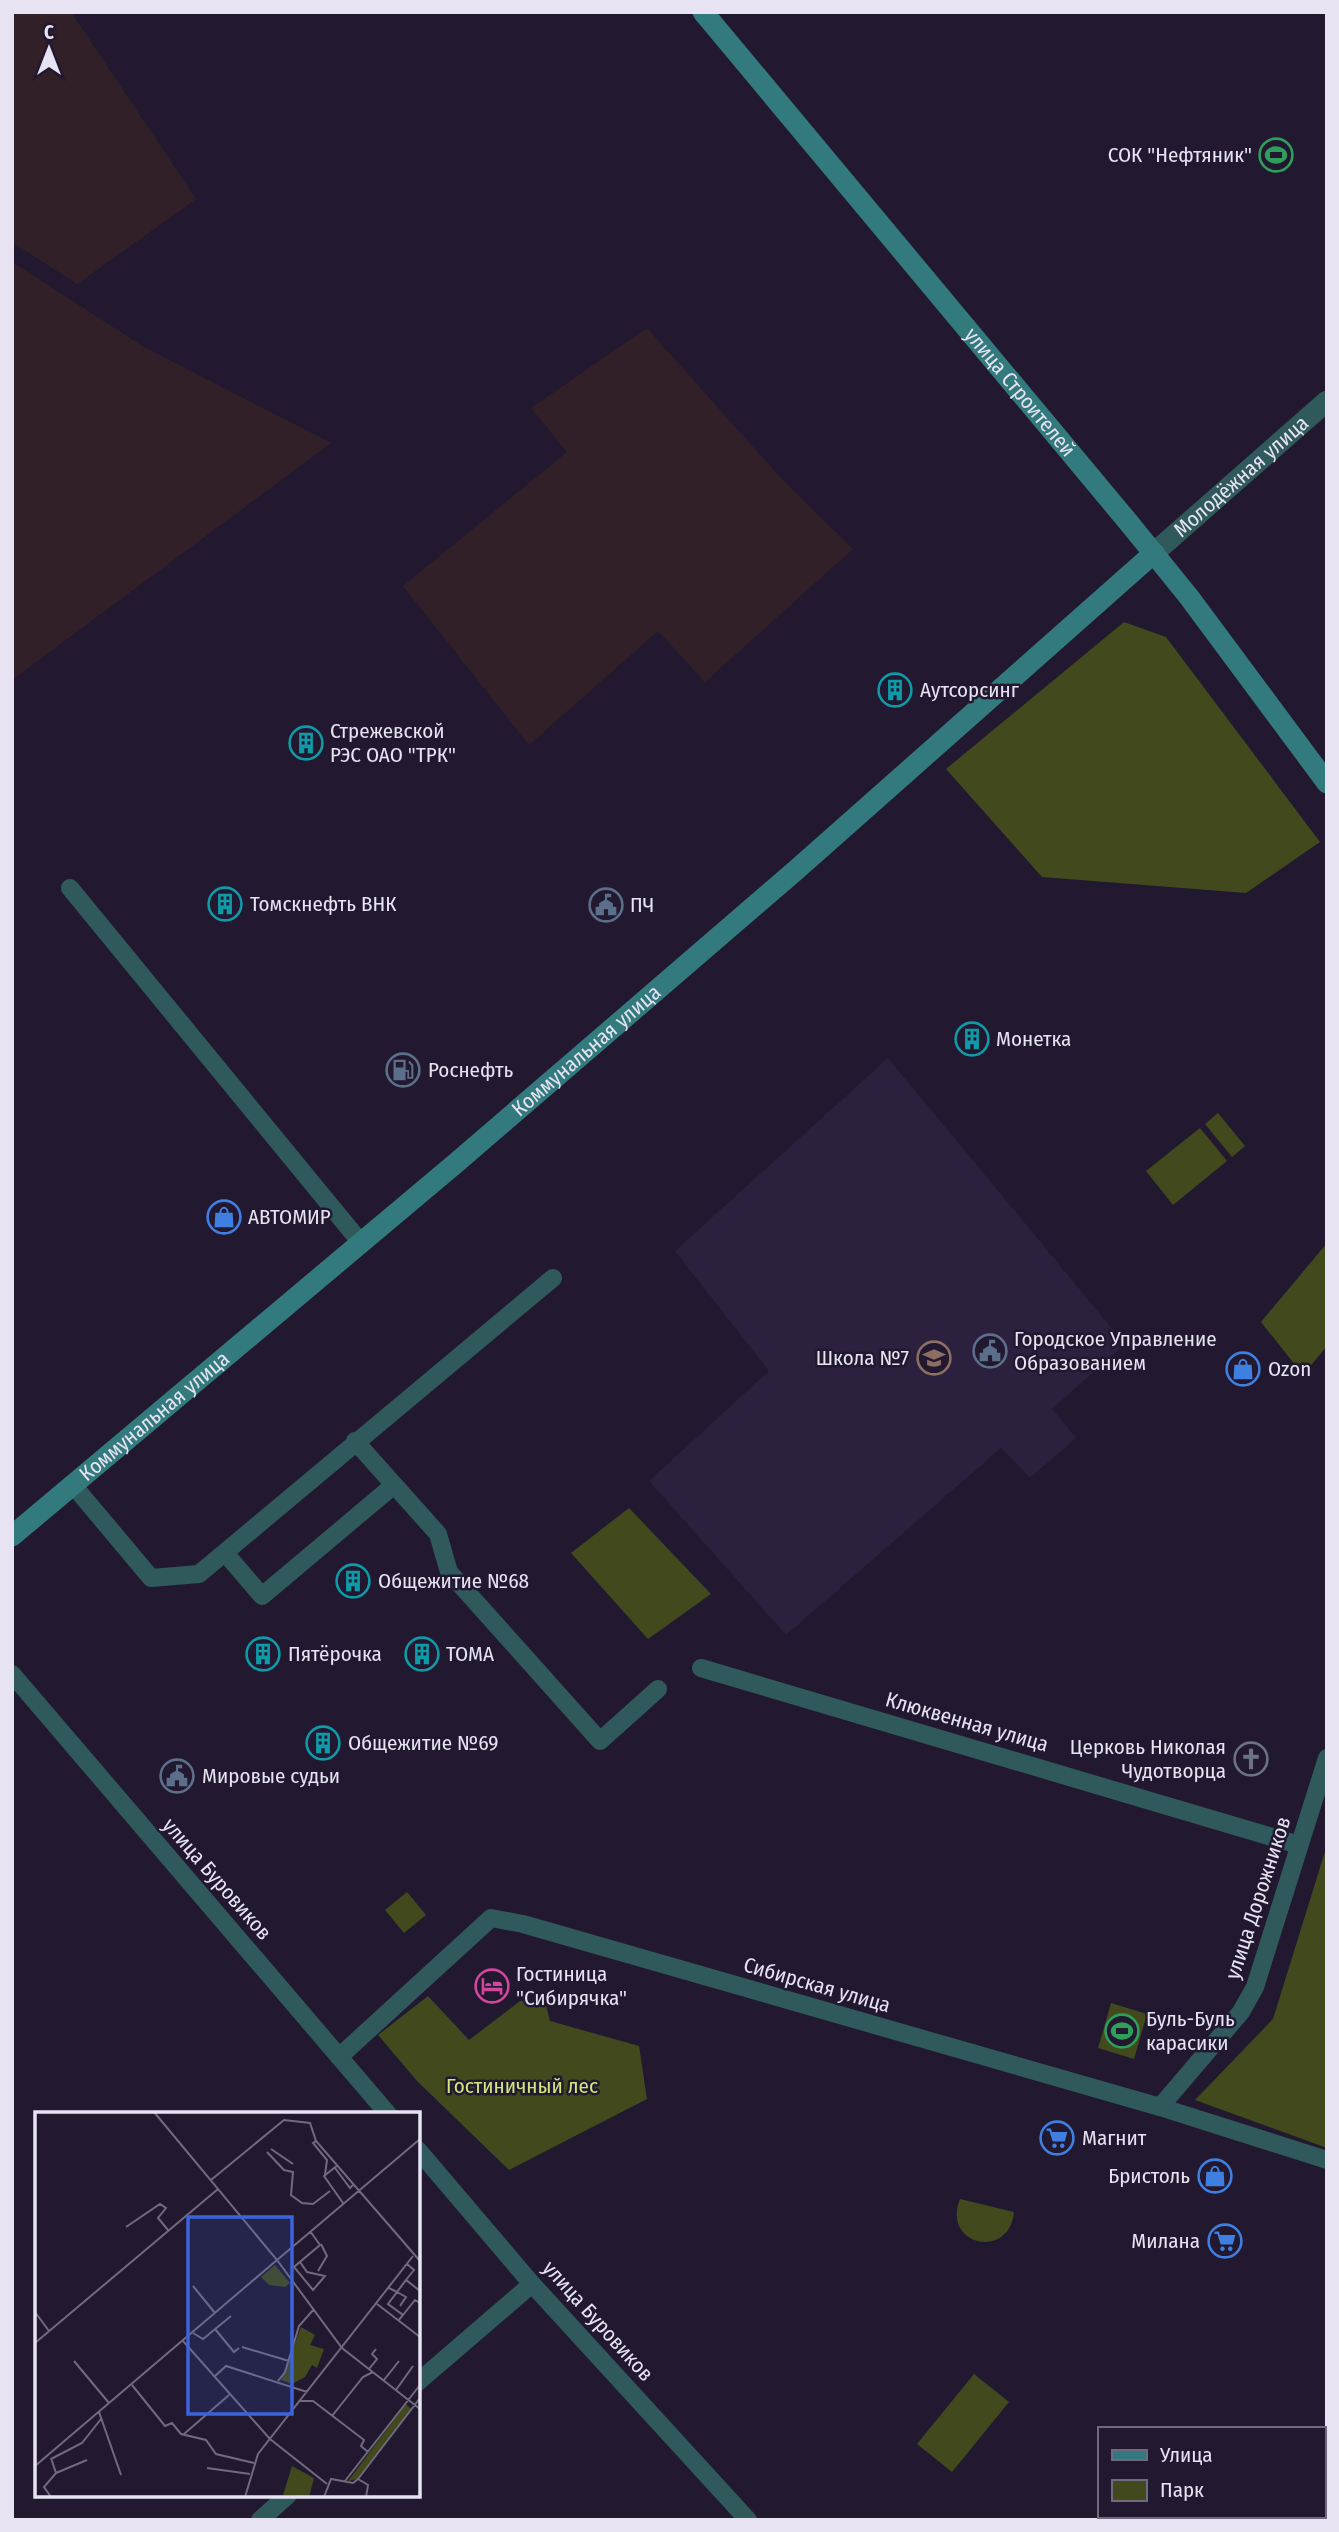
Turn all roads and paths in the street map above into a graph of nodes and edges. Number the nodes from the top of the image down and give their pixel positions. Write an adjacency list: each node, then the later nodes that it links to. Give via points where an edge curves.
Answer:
1 (703, 12): 3 (main road, улица Строителей)
2 (1327, 401): 3 (street, Молодёжная улица)
3 (1154, 553): 4 (main road, улица Строителей); 6 (main road, Коммунальная улица, via 795,871)
4 (1327, 783)
5 (70, 888): 6 (street)
6 (362, 1244): 9 (main road, Коммунальная улица)
7 (553, 1278): 8 (street)
8 (355, 1441): 10 (street); 12 (street)
9 (74, 1485): 11 (main road, Коммунальная улица); 12 (street, via 151,1578 199,1574)
10 (394, 1485): 12 (street, via 262,1596); 15 (street, via 438,1534 449,1572 600,1741)
11 (12, 1536)
12 (225, 1553)
13 (701, 1668): 17 (street, Клюквенная улица)
14 (12, 1674): 18 (street, улица Буровиков)
15 (658, 1689)
16 (1327, 1758): 17 (street, улица Дорожников)
17 (1299, 1845): 19 (street, улица Дорожников, via 1255,1987 1241,2012)
18 (339, 2057): 19 (street, Сибирская улица, via 491,1918); 20 (street, улица Буровиков)
19 (1160, 2107): 22 (street, Сибирская улица)
20 (386, 2112)
21 (420, 2152): 23 (street, улица Буровиков)
22 (1327, 2160)
23 (532, 2284): 24 (street); 27 (street, улица Буровиков)
24 (420, 2380)
25 (286, 2497): 26 (street)
26 (260, 2520)
27 (748, 2520)

